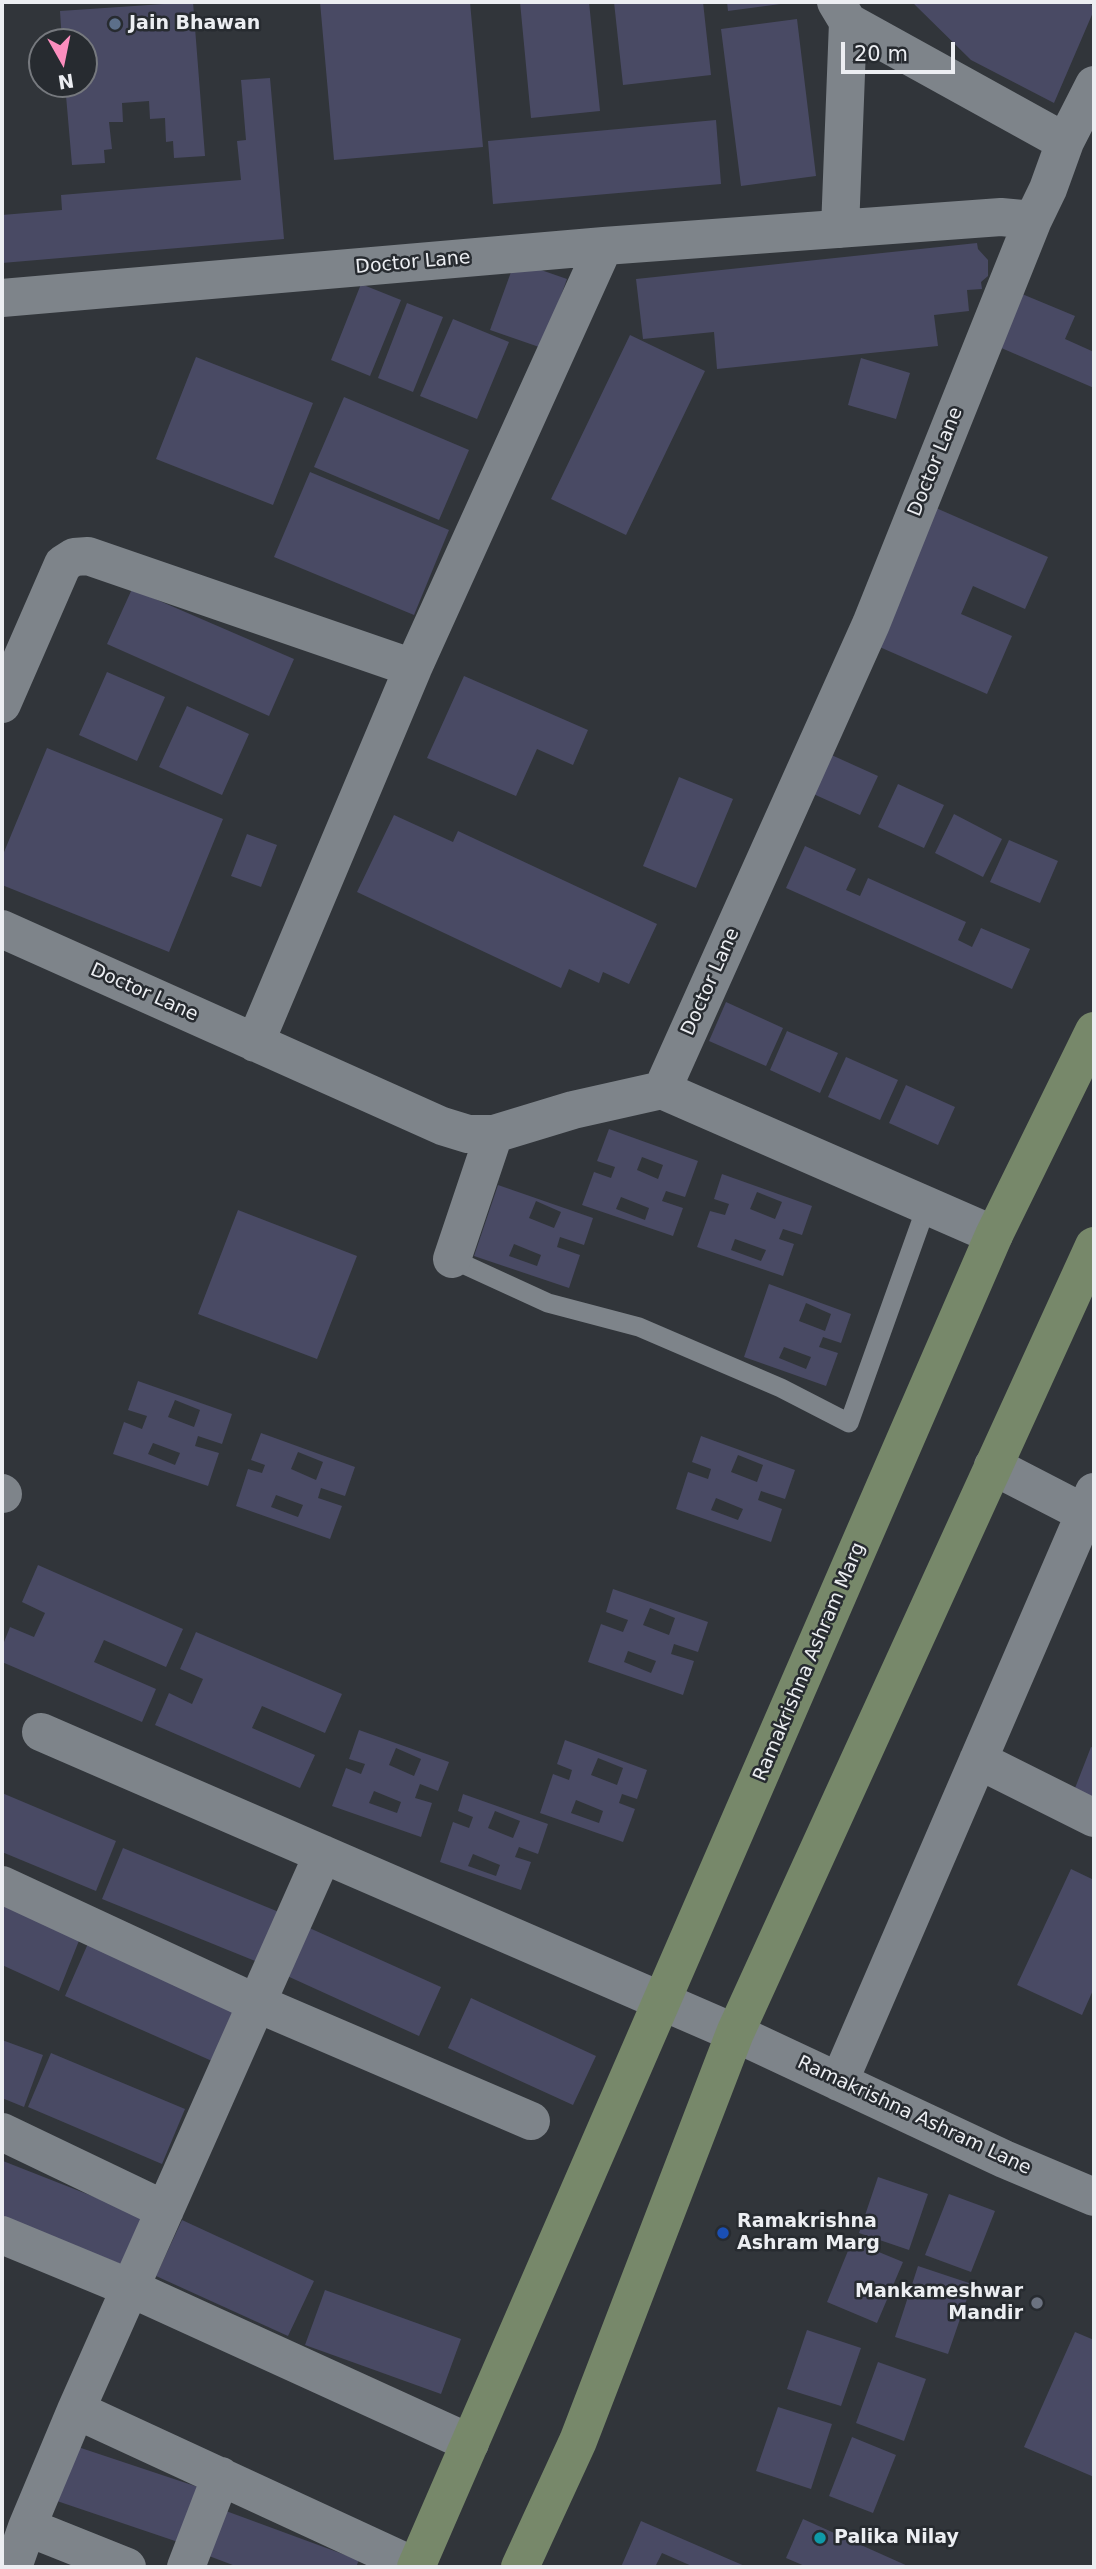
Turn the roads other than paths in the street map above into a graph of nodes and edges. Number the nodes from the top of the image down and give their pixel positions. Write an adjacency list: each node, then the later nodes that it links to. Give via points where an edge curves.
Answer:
1 (842, 12): 3 (street); 5 (street)
2 (1094, 85): 3 (street, Doctor Lane)
3 (1065, 142): 4 (street, Doctor Lane)
4 (1033, 220): 5 (street, Doctor Lane, via 1001,217); 13 (street, Doctor Lane, via 871,624)
5 (840, 229): 6 (street, Doctor Lane)
6 (604, 246): 7 (street, Doctor Lane); 8 (street)
7 (2, 298)
8 (413, 668): 9 (street, via 88,556 74,556 63,564); 12 (street)
9 (2, 704)
10 (2, 929): 12 (street, Doctor Lane)
11 (1094, 1031): 16 (street, Ramakrishna Ashram Marg)
12 (255, 1043): 14 (street, Doctor Lane, via 442,1126 468,1134)
13 (662, 1090): 14 (street, Doctor Lane); 15 (street)
14 (494, 1133): 18 (street)
15 (926, 1205): 16 (street); 18 (lane, via 849,1423 781,1388 639,1327 548,1303)
16 (995, 1235): 26 (street, Ramakrishna Ashram Marg)
17 (1094, 1246): 19 (street)
18 (452, 1259)
19 (993, 1466): 20 (street); 28 (street)
20 (1091, 1508): 22 (street)
21 (41, 1732): 24 (street, Ramakrishna Ashram Lane)
22 (978, 1760): 23 (street); 29 (street)
23 (1094, 1818)
24 (323, 1854): 26 (street, Ramakrishna Ashram Lane); 27 (street)
25 (2, 1885): 27 (street)
26 (663, 2002): 28 (street, Ramakrishna Ashram Lane); 37 (street, Ramakrishna Ashram Marg)
27 (256, 2003): 30 (street); 33 (street)
28 (735, 2033): 29 (street, Ramakrishna Ashram Lane); 44 (street, via 578,2441)
29 (839, 2082): 32 (street, Ramakrishna Ashram Lane)
30 (531, 2121)
31 (2, 2132): 33 (street)
32 (1094, 2197)
33 (165, 2210): 35 (street)
34 (2, 2235): 35 (street)
35 (130, 2288): 36 (street); 37 (street)
36 (76, 2410): 38 (street); 39 (street)
37 (470, 2443): 43 (street, Ramakrishna Ashram Marg)
38 (221, 2476): 42 (street); 43 (street)
39 (26, 2527): 40 (street); 41 (street)
40 (13, 2567)
41 (127, 2567)
42 (186, 2567)
43 (416, 2567)
44 (520, 2567)

